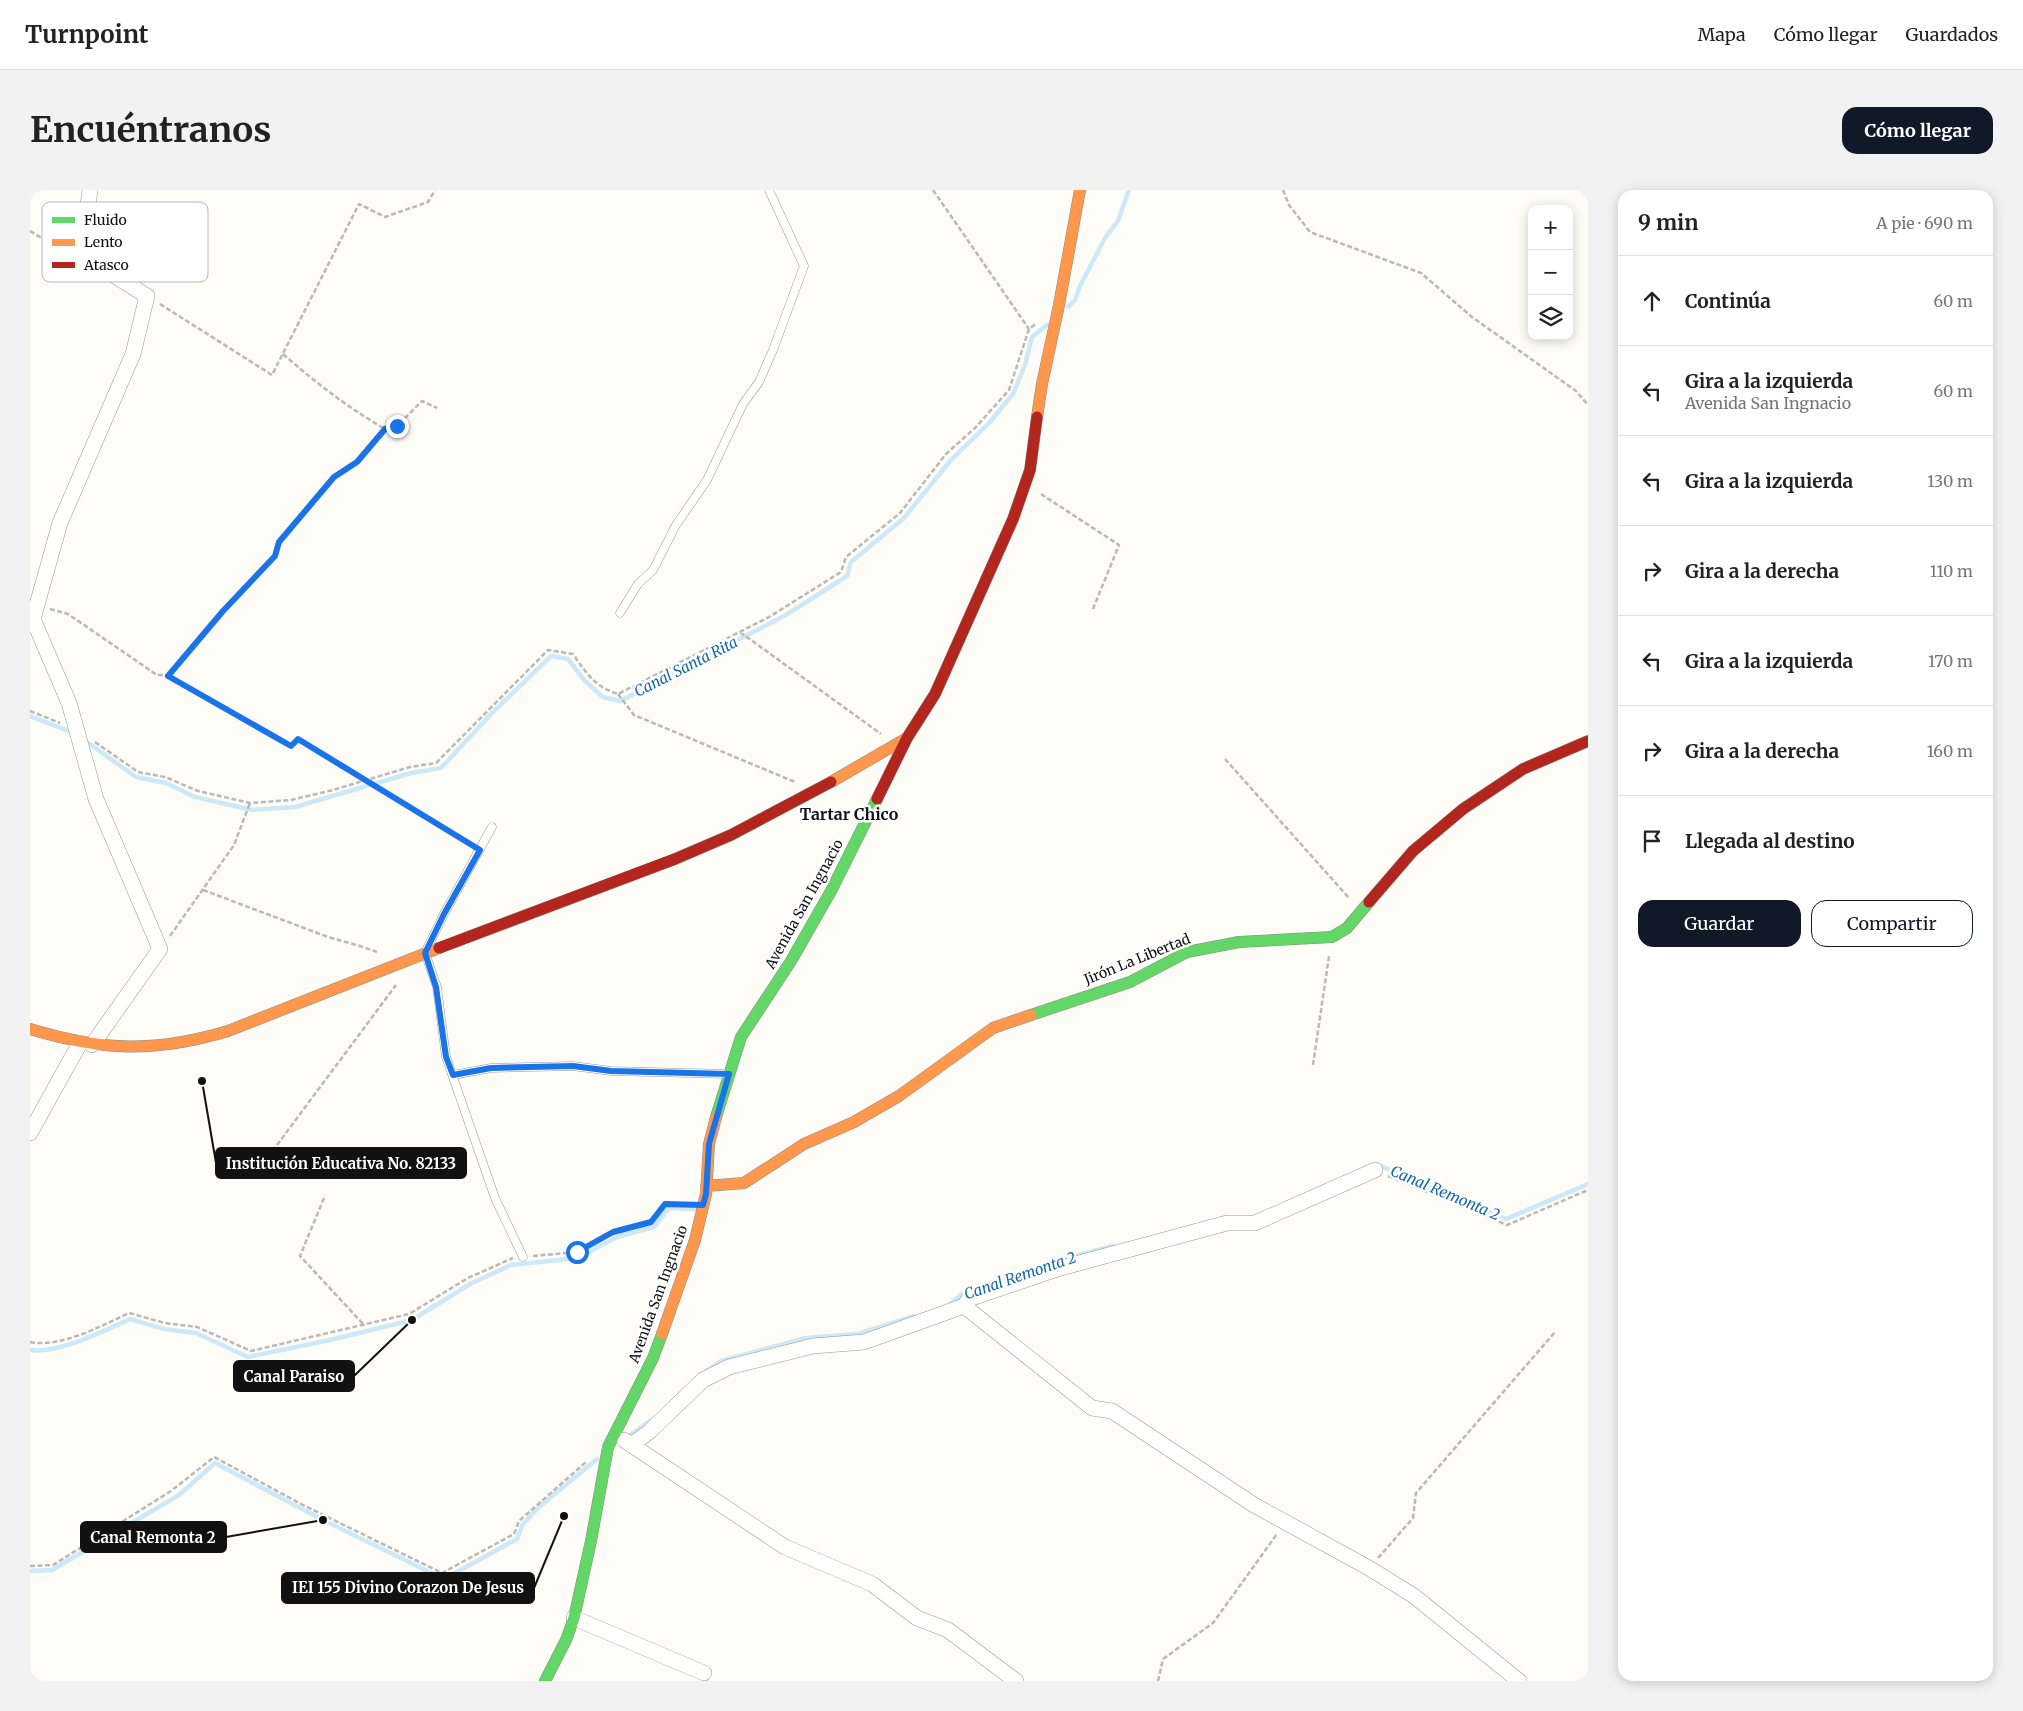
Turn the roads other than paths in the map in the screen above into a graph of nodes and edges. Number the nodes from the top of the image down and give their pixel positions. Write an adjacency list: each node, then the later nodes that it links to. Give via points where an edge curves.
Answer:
1 (769, 190): 4 (lane, via 804,266 759,382 743,404 707,480 676,525 653,570 638,584)
2 (1080, 190): 6 (street, Avenida San Ingnacio, via 1042,384 1030,470 1006,537 935,694)
3 (124, 282): 5 (street, via 147,296 133,354 60,523)
4 (620, 613)
5 (34, 616): 11 (street, via 69,702 96,799 160,949)
6 (908, 738): 9 (street, via 815,791 676,859); 12 (street, Avenida San Ingnacio, via 831,892 741,1037)
7 (1588, 741): 16 (street, Jirón La Libertad, via 1523,769 1462,809 1413,851 1347,928 1332,937 1238,942 1187,952 1130,982 992,1028 899,1096 854,1122 804,1144 744,1183)
8 (492, 827): 9 (lane)
9 (425, 953): 11 (street, via 199,1041 135,1047); 13 (lane, via 436,987 446,1057)
10 (30, 1029): 11 (street)
11 (86, 1044): 14 (street)
12 (729, 1074): 13 (lane, via 611,1071 573,1066 491,1068); 16 (street, Avenida San Ingnacio, via 709,1144)
13 (453, 1075): 17 (lane, via 495,1198)
14 (30, 1134)
15 (1375, 1170): 18 (street, via 1255,1223 1227,1223 1057,1269 969,1299)
16 (706, 1186): 19 (street, Avenida San Ingnacio, via 695,1240 653,1358)
17 (523, 1257)
18 (964, 1306): 20 (street, via 864,1342 813,1346 729,1367 704,1380); 25 (street, via 1092,1408 1112,1411 1254,1504 1414,1596)
19 (614, 1434): 20 (street); 21 (street, Avenida San Ingnacio, via 608,1447)
20 (631, 1445): 24 (street, via 785,1547 872,1584 917,1618 948,1630)
21 (574, 1618): 22 (street); 23 (street, Avenida San Ingnacio)
22 (704, 1674)
23 (545, 1681)
24 (1016, 1681)
25 (1519, 1681)

